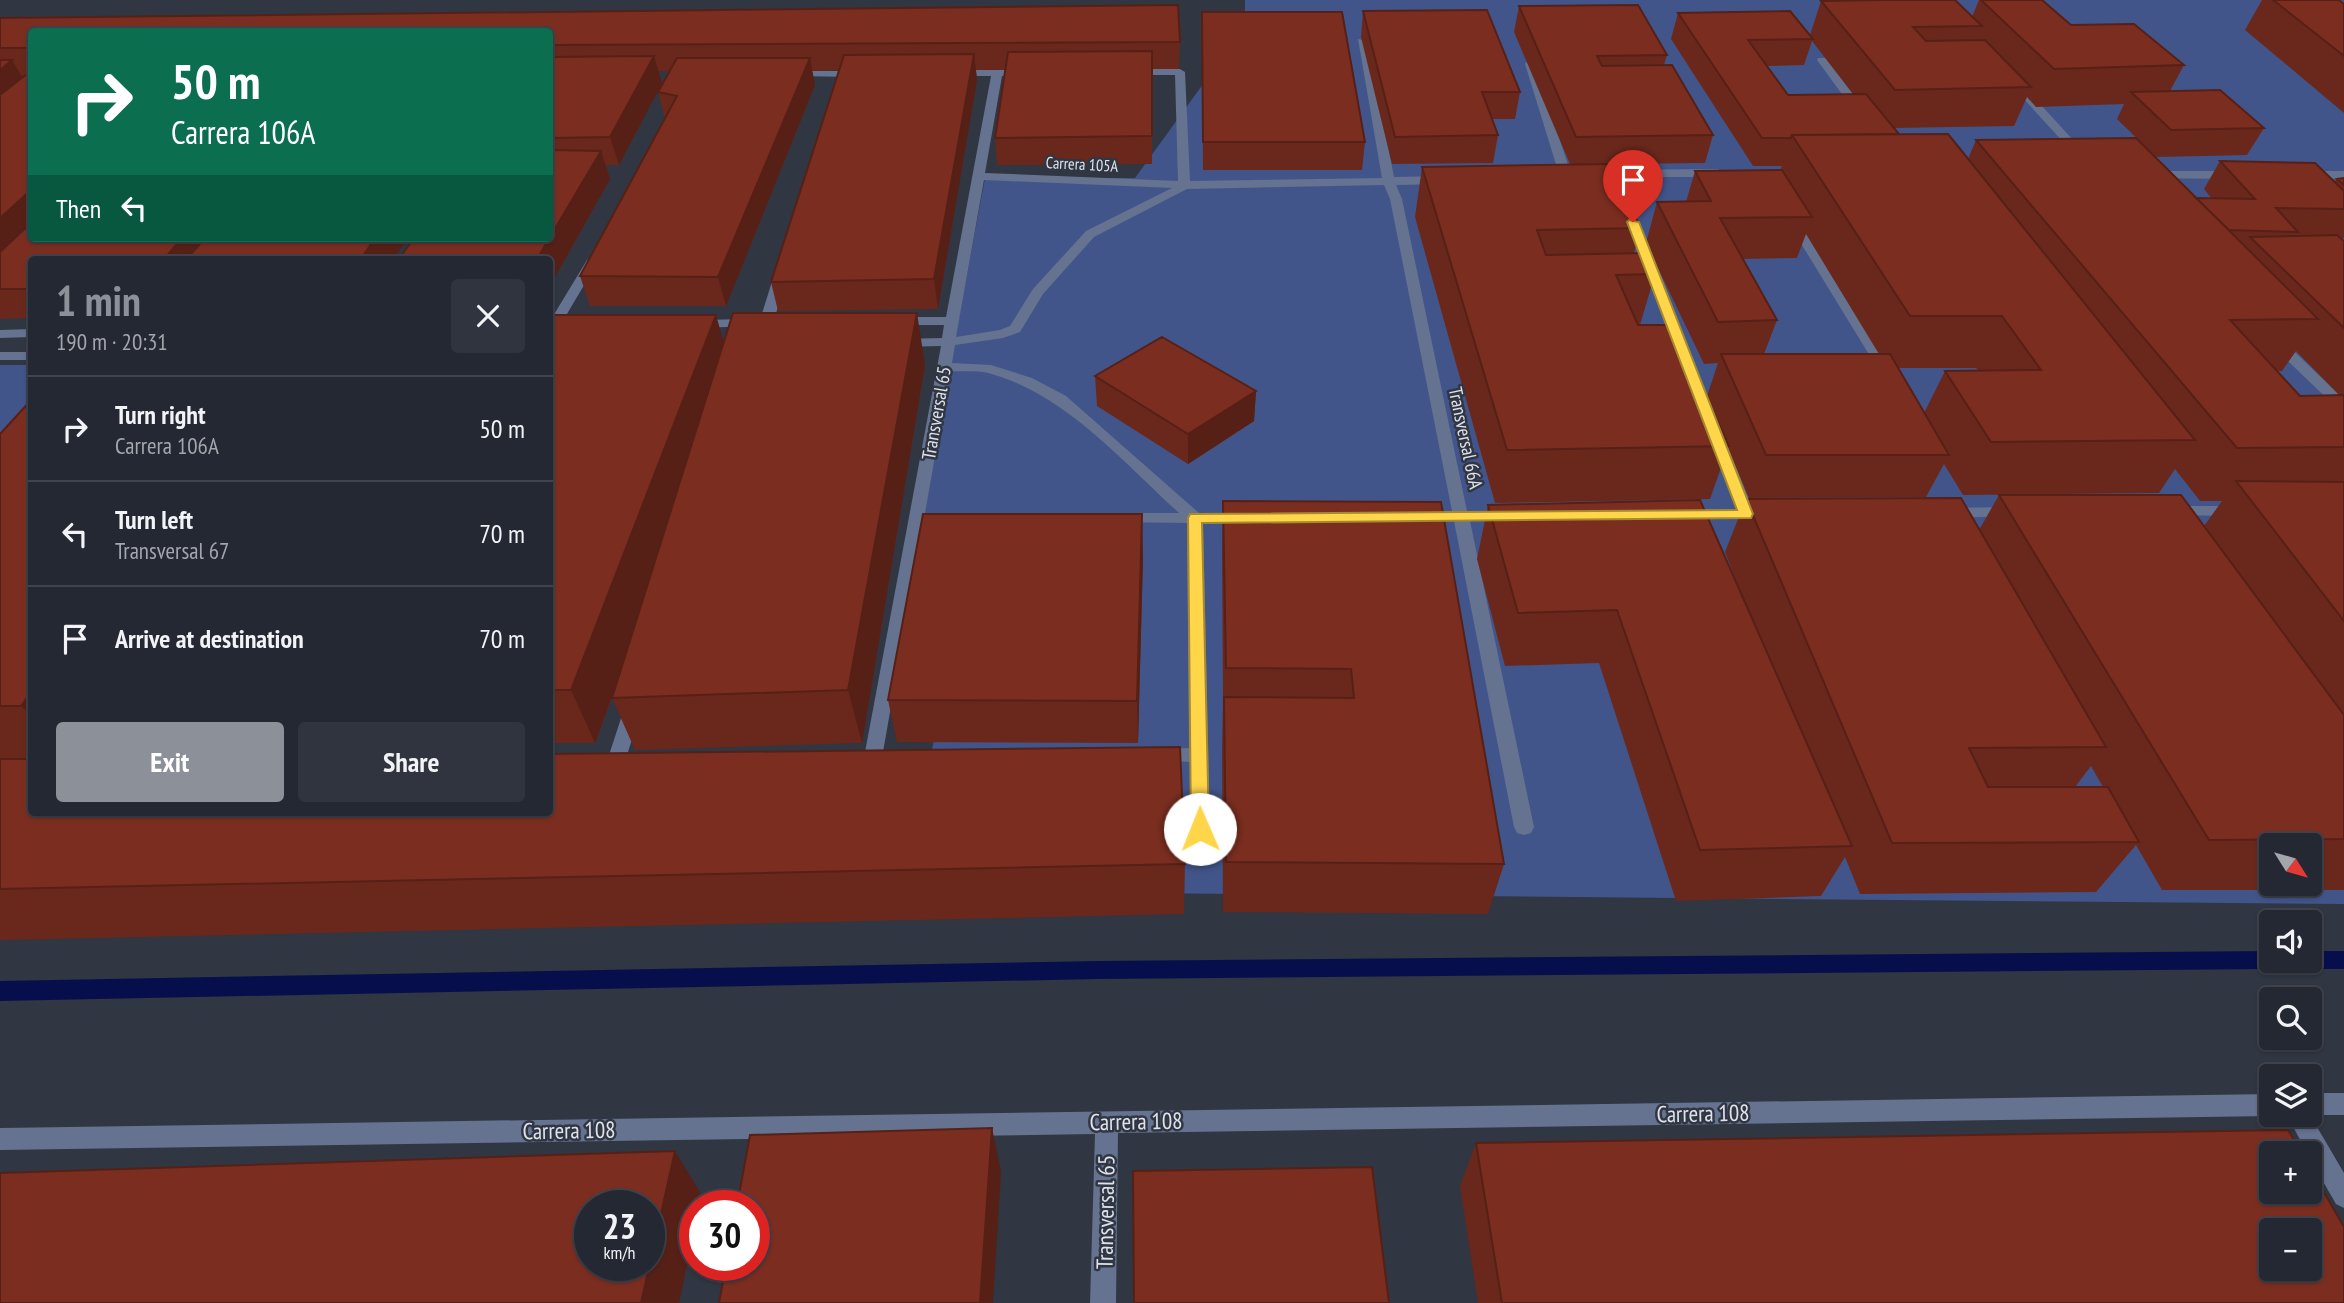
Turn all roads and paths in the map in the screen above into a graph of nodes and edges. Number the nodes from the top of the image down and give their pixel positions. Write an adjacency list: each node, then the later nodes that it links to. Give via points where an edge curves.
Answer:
1 (1362, 41): 21 (street, Transversal 66A)
2 (1528, 60): 15 (street)
3 (1822, 60): 11 (street)
4 (2002, 69): 12 (street)
5 (1037, 72): 8 (street)
6 (1115, 72): 23 (street, via 1180,72)
7 (946, 73): 8 (street)
8 (998, 73): 19 (street, Transversal 65)
9 (772, 74): 10 (street, via 840,80)
10 (868, 74)
11 (1869, 124)
12 (2092, 165)
13 (1737, 172): 24 (street)
14 (1552, 174): 15 (street)
15 (1565, 174): 24 (street)
16 (2141, 174): 17 (street)
17 (2247, 175)
18 (2344, 175): 22 (street)
19 (979, 176): 23 (street, Carrera 105A); 29 (street, Transversal 65)
20 (1457, 179): 21 (street, Carrera 105A)
21 (1389, 182): 23 (street, Carrera 105A); 50 (street, Transversal 66A)
22 (2297, 184)
23 (1184, 185): 35 (street, via 1090,234 1038,292 1015,329)
24 (1619, 186): 40 (street)
25 (1786, 208): 39 (street)
26 (602, 244): 31 (street)
27 (785, 261): 30 (street, via 773,323)
28 (885, 321): 29 (street)
29 (951, 321): 35 (street, Transversal 65)
30 (686, 324)
31 (556, 326)
32 (28, 333): 34 (street)
33 (2266, 333): 42 (street)
34 (0, 334)
35 (948, 342): 36 (street); 41 (street, Transversal 65)
36 (881, 343)
37 (0, 356): 38 (street)
38 (28, 356)
39 (1880, 361)
40 (1688, 363)
41 (944, 367): 56 (street, via 986,368 1027,381 1061,399); 60 (street, Transversal 65, via 924,519)
42 (2344, 407)
43 (1712, 426): 48 (street)
44 (2171, 505): 45 (street); 46 (street); 58 (street)
45 (2253, 510)
46 (2147, 511)
47 (2035, 512): 54 (street)
48 (1746, 514): 49 (street); 57 (street)
49 (1774, 514)
50 (1461, 516): 51 (street); 53 (street); 64 (street, Transversal 66A)
51 (1527, 516)
52 (1265, 517): 56 (street)
53 (1405, 517)
54 (1935, 517)
55 (1098, 518): 56 (street)
56 (1195, 518): 62 (street)
57 (1683, 519)
58 (2190, 534)
59 (638, 691): 63 (street)
60 (874, 753)
61 (1145, 754): 62 (street)
62 (1199, 755): 65 (street)
63 (617, 758)
64 (1524, 827)
65 (1200, 829)
66 (2322, 1104): 67 (street)
67 (2344, 1104)
68 (2259, 1105): 69 (street, Carrera 108)
69 (1107, 1122): 70 (street, Carrera 108); 75 (street, Transversal 65)
70 (780, 1127): 72 (street, Carrera 108); 73 (street)
71 (2305, 1127): 74 (street)
72 (0, 1139)
73 (774, 1153)
74 (2344, 1196)
75 (1103, 1303)

